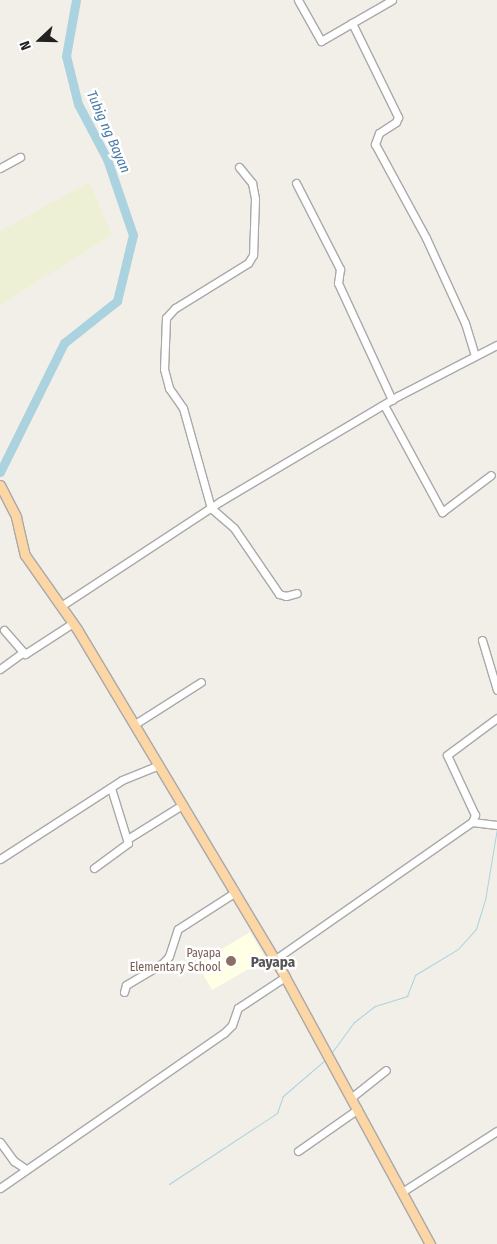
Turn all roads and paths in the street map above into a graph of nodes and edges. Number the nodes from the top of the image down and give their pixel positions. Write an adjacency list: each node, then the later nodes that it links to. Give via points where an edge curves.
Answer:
1 (298, 0): 3 (street, via 321,41)
2 (392, 0): 3 (street)
3 (352, 23): 9 (street, via 398,117 396,122 379,132 375,144 426,238 465,323)
4 (20, 156): 6 (street)
5 (239, 167): 14 (street, via 252,184 255,199 253,255 248,263 175,308 166,318 164,344 170,388 183,408)
6 (0, 168)
7 (296, 183): 10 (street, via 340,269 338,283)
8 (497, 345): 9 (street)
9 (475, 356): 10 (street)
10 (392, 400): 11 (street)
11 (384, 405): 12 (street, via 442,512); 14 (street)
12 (490, 475)
13 (0, 485): 16 (main road, via 16,517 25,555)
14 (211, 508): 15 (street, via 234,528 279,594); 16 (street)
15 (297, 593)
16 (61, 606): 17 (main road)
17 (73, 623): 20 (street, via 28,654); 25 (main road)
18 (4, 630): 20 (street)
19 (482, 640): 23 (street)
20 (23, 652): 21 (street)
21 (0, 668)
22 (201, 682): 25 (street)
23 (497, 690)
24 (497, 718): 29 (street, via 447,755 475,815)
25 (135, 724): 26 (main road)
26 (159, 766): 27 (street); 28 (main road)
27 (111, 788): 31 (street); 32 (street)
28 (182, 805): 31 (street); 34 (main road)
29 (472, 822): 30 (street); 35 (street)
30 (497, 825)
31 (129, 838): 33 (street, via 122,850)
32 (0, 859)
33 (94, 868)
34 (234, 893): 35 (main road); 37 (street, via 178,928 169,956 126,985)
35 (274, 960): 36 (main road)
36 (285, 977): 39 (main road); 44 (street, via 238,1008 232,1025 224,1033)
37 (124, 992)
38 (386, 1070): 39 (street)
39 (352, 1097): 40 (main road)
40 (358, 1108): 43 (street); 46 (main road)
41 (497, 1130): 46 (street)
42 (0, 1142): 44 (street, via 14,1161)
43 (298, 1150)
44 (26, 1170): 45 (street)
45 (0, 1188)
46 (402, 1192): 47 (main road)
47 (430, 1244)

